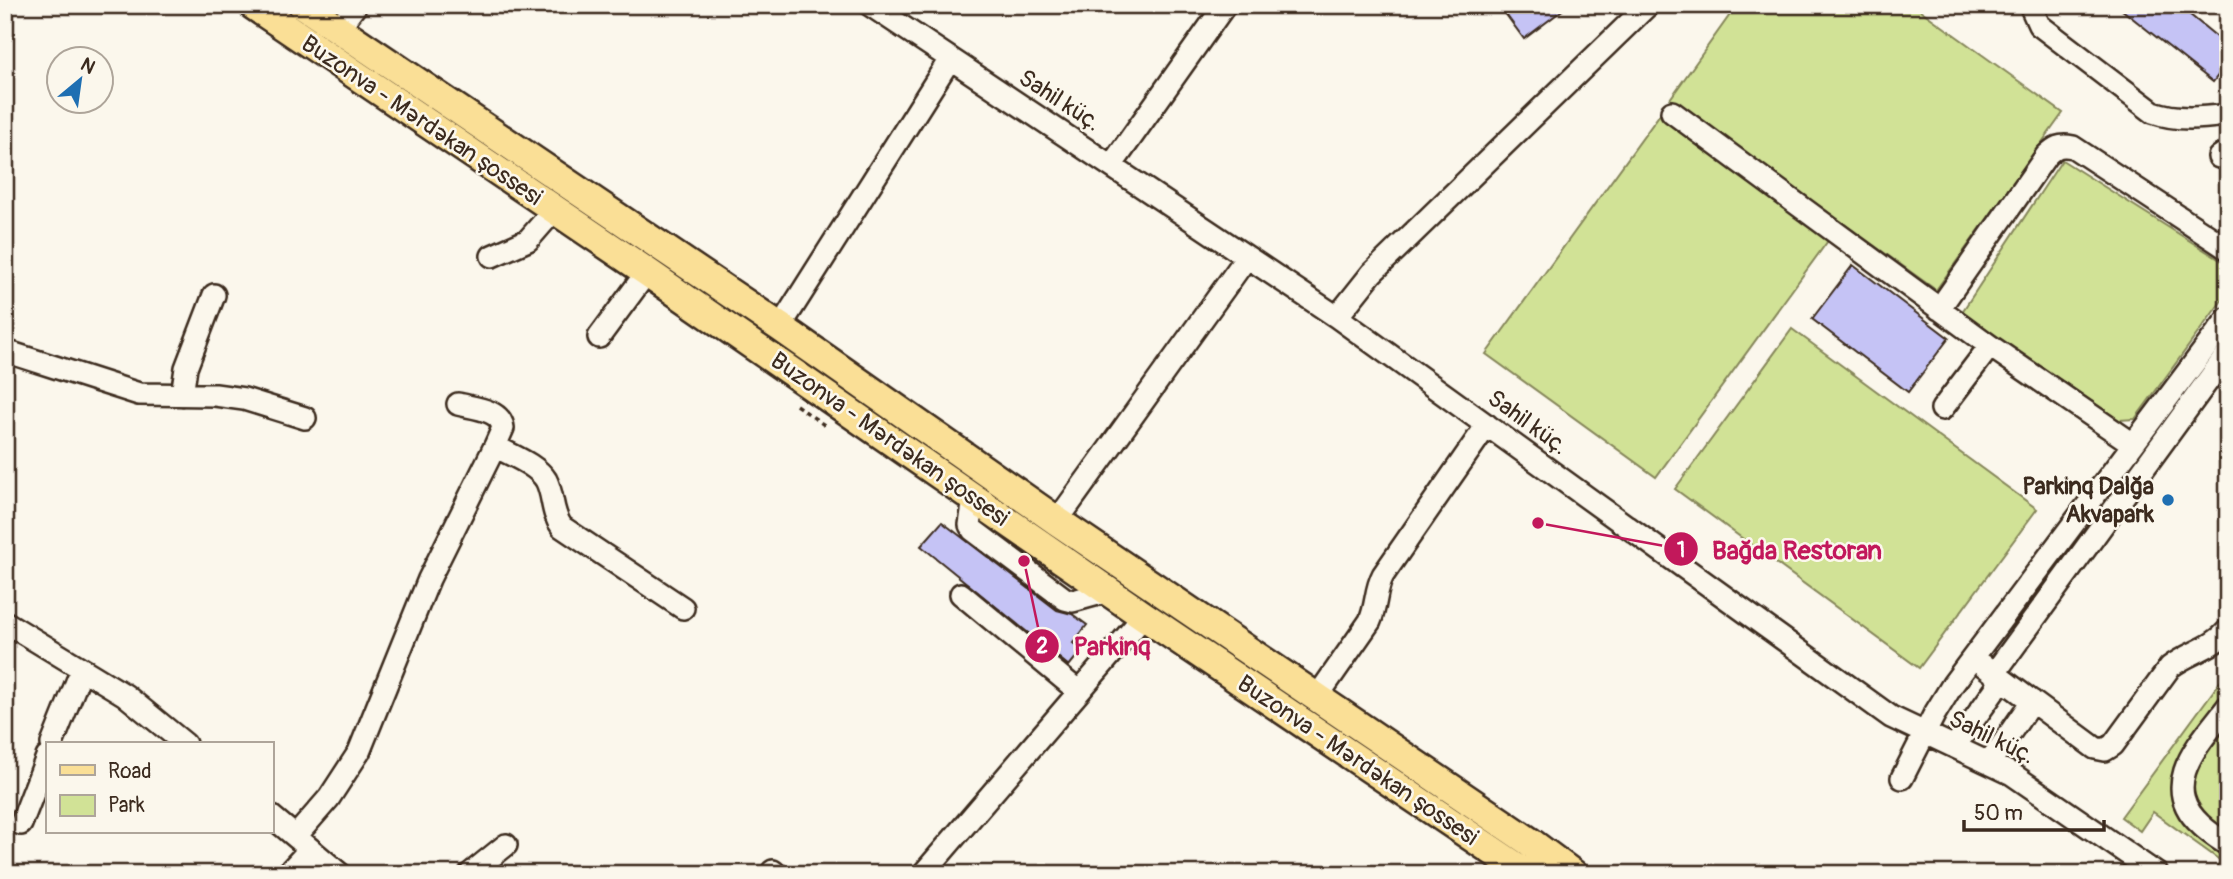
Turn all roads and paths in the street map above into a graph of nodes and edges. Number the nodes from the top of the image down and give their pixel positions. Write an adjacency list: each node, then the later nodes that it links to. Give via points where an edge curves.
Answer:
1 (253, 5): 13 (main road, Buzonva - Mərdəkan şossesi)
2 (303, 5): 8 (main road)
3 (356, 5): 8 (street)
4 (870, 5): 9 (street, Sahil küç.)
5 (1225, 5): 12 (street)
6 (1648, 5): 20 (street, via 1372,274)
7 (2029, 5): 11 (street, via 2039,25 2153,112 2190,119)
8 (338, 29): 22 (main road)
9 (950, 59): 12 (street, Sahil küç.); 22 (street)
10 (1672, 112): 19 (street)
11 (2228, 115)
12 (1111, 166): 16 (street, Sahil küç.)
13 (555, 209): 15 (street, via 528,240); 17 (main road, Buzonva - Mərdəkan şossesi)
14 (2228, 250): 19 (street, via 2073,147 2063,145 2046,156)
15 (492, 256)
16 (1247, 257): 20 (street, Sahil küç.); 34 (street)
17 (647, 272): 23 (street); 37 (main road, Buzonva - Mərdəkan şossesi)
18 (214, 295): 27 (street, via 188,359)
19 (1939, 309): 24 (street)
20 (1338, 317): 31 (street, Sahil küç.)
21 (2228, 318): 32 (street)
22 (780, 327): 34 (main road)
23 (599, 337)
24 (1990, 346): 29 (street); 32 (street)
25 (5, 351): 27 (street, via 139,394)
26 (2228, 353): 42 (street)
27 (182, 395): 30 (street, via 244,399)
28 (458, 404): 33 (street, via 493,414 503,422)
29 (1942, 409)
30 (305, 418)
31 (1487, 425): 44 (street, via 1383,575 1370,621); 47 (street, Sahil küç., via 1891,716)
32 (2133, 444): 40 (street)
33 (495, 446): 36 (street, via 545,479 562,527); 56 (street, via 429,579 359,752)
34 (1057, 521): 44 (main road)
35 (961, 594): 43 (street)
36 (683, 608)
37 (1144, 616): 43 (street); 59 (main road, Buzonva - Mərdəkan şossesi)
38 (5, 622): 41 (street)
39 (2228, 630): 45 (street, via 2211,646 2170,667 2105,750 2095,748)
40 (1972, 658): 42 (street); 47 (street)
41 (82, 669): 48 (street); 49 (street, via 125,695)
42 (1998, 677): 45 (street); 50 (street)
43 (1078, 691): 63 (street)
44 (1317, 697): 64 (main road)
45 (2032, 701): 52 (street)
46 (2228, 706): 58 (street, via 2185,767 2182,789 2185,803 2201,825)
47 (1924, 733): 50 (street, Sahil küç.); 53 (street)
48 (53, 742)
49 (183, 742)
50 (1955, 746): 52 (street, Sahil küç.)
51 (46, 760): 55 (street)
52 (1990, 762): 65 (street, Sahil küç.)
53 (1902, 779)
54 (273, 818): 56 (street)
55 (21, 824)
56 (303, 843): 60 (street); 61 (street)
57 (506, 845): 62 (street)
58 (2228, 845)
59 (1515, 871)
60 (287, 874)
61 (340, 874)
62 (470, 874)
63 (923, 874)
64 (1573, 874)
65 (2157, 874)

